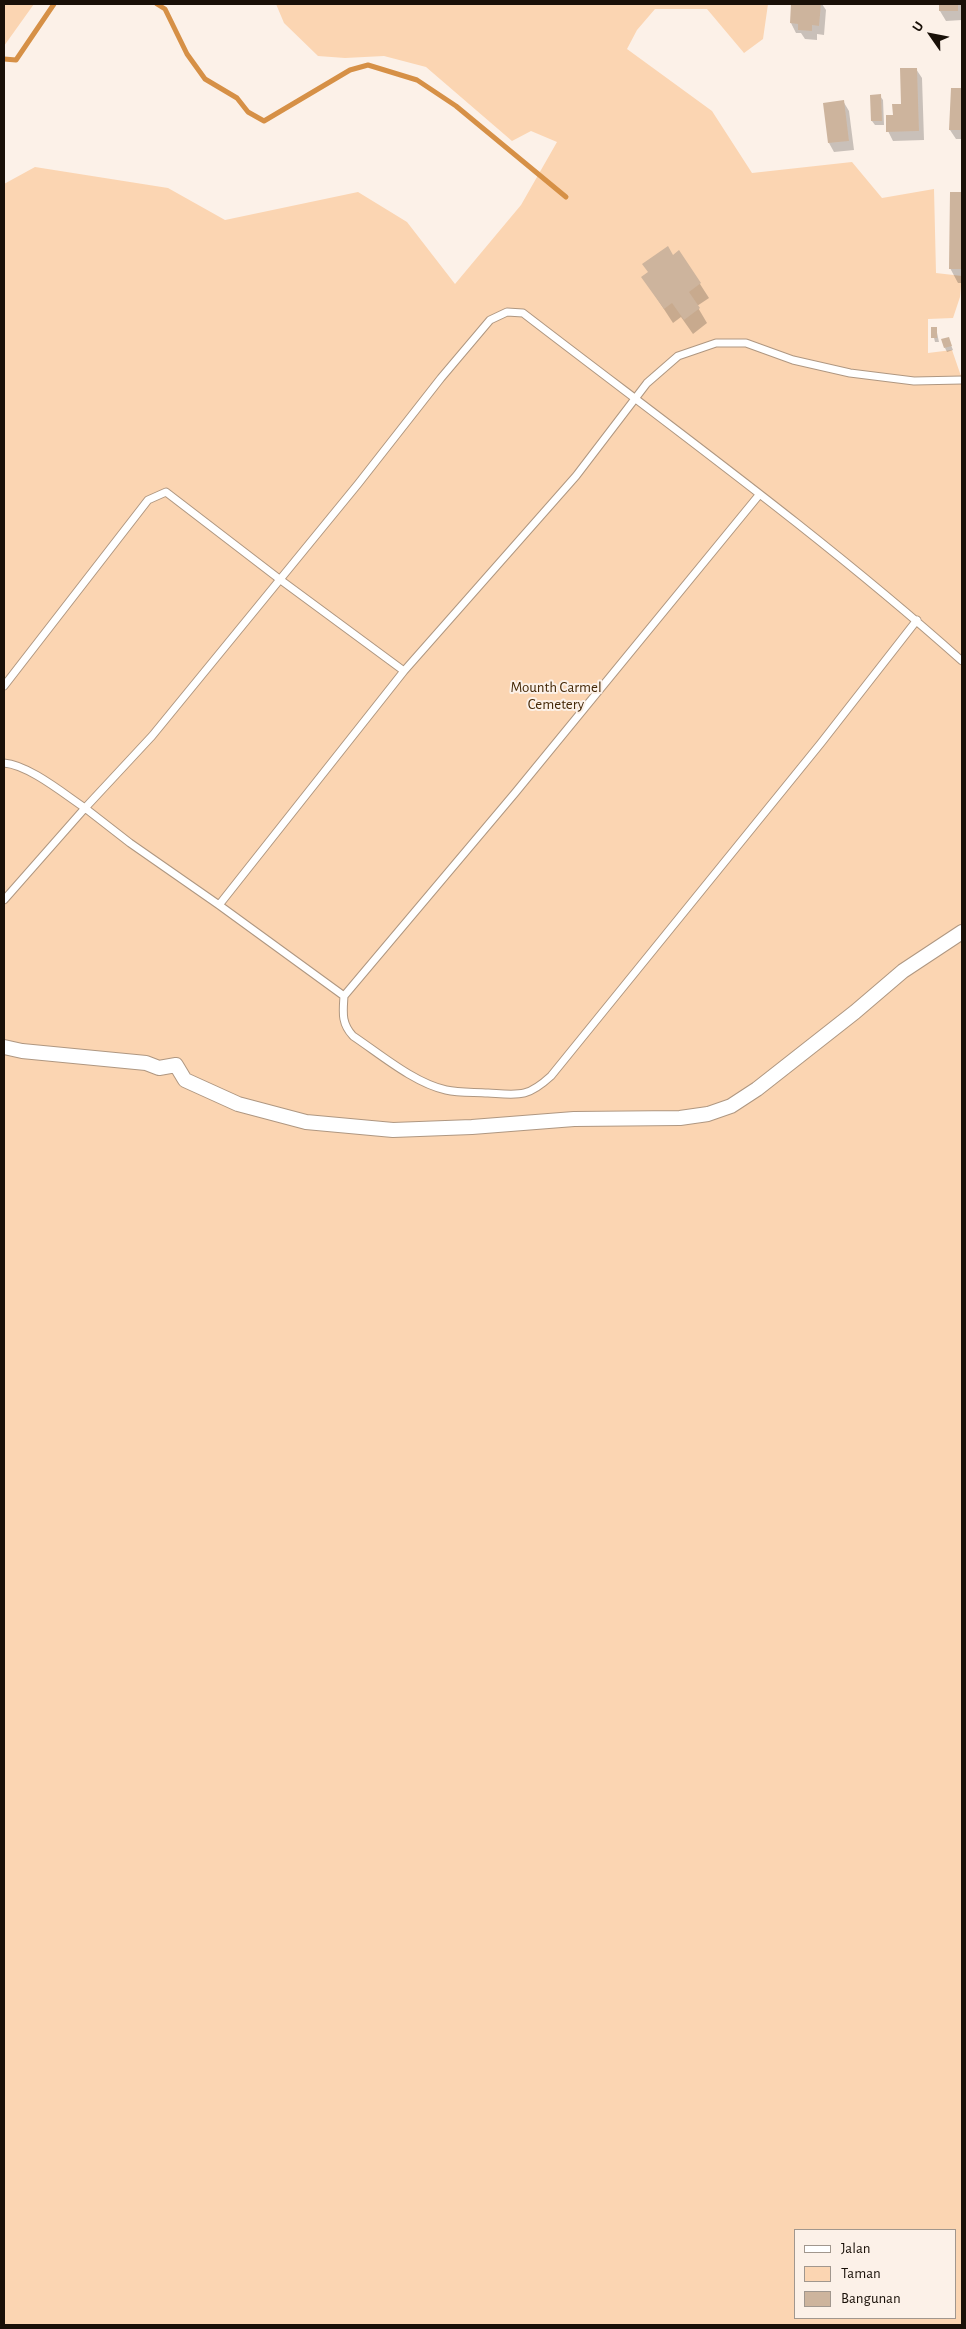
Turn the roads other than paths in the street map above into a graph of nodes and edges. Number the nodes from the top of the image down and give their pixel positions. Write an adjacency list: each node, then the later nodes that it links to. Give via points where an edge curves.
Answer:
1 (962, 380): 2 (lane, via 914,381 850,373 793,360 746,343 716,343 678,356 647,383)
2 (635, 399): 3 (lane); 4 (lane, via 523,313 507,312 490,320); 7 (lane, via 576,476)
3 (759, 495): 5 (lane); 14 (lane)
4 (278, 578): 7 (lane); 8 (lane, via 166,492 158,494 148,500); 10 (lane, via 152,736)
5 (917, 620): 6 (lane); 14 (lane, via 821,743 551,1076 536,1090 527,1094 508,1094 445,1090 413,1076 353,1036 343,1019)
6 (962, 661)
7 (404, 671): 12 (lane)
8 (4, 686)
9 (4, 763): 10 (lane, via 31,773)
10 (85, 808): 11 (lane); 12 (lane)
11 (4, 900)
12 (219, 905): 14 (lane)
13 (962, 932): 15 (street, via 903,971 804,1053 731,1106 708,1114 680,1118 574,1119 393,1130 306,1122 238,1104 185,1080 176,1065 159,1068 146,1063)
14 (344, 996)
15 (4, 1047)

